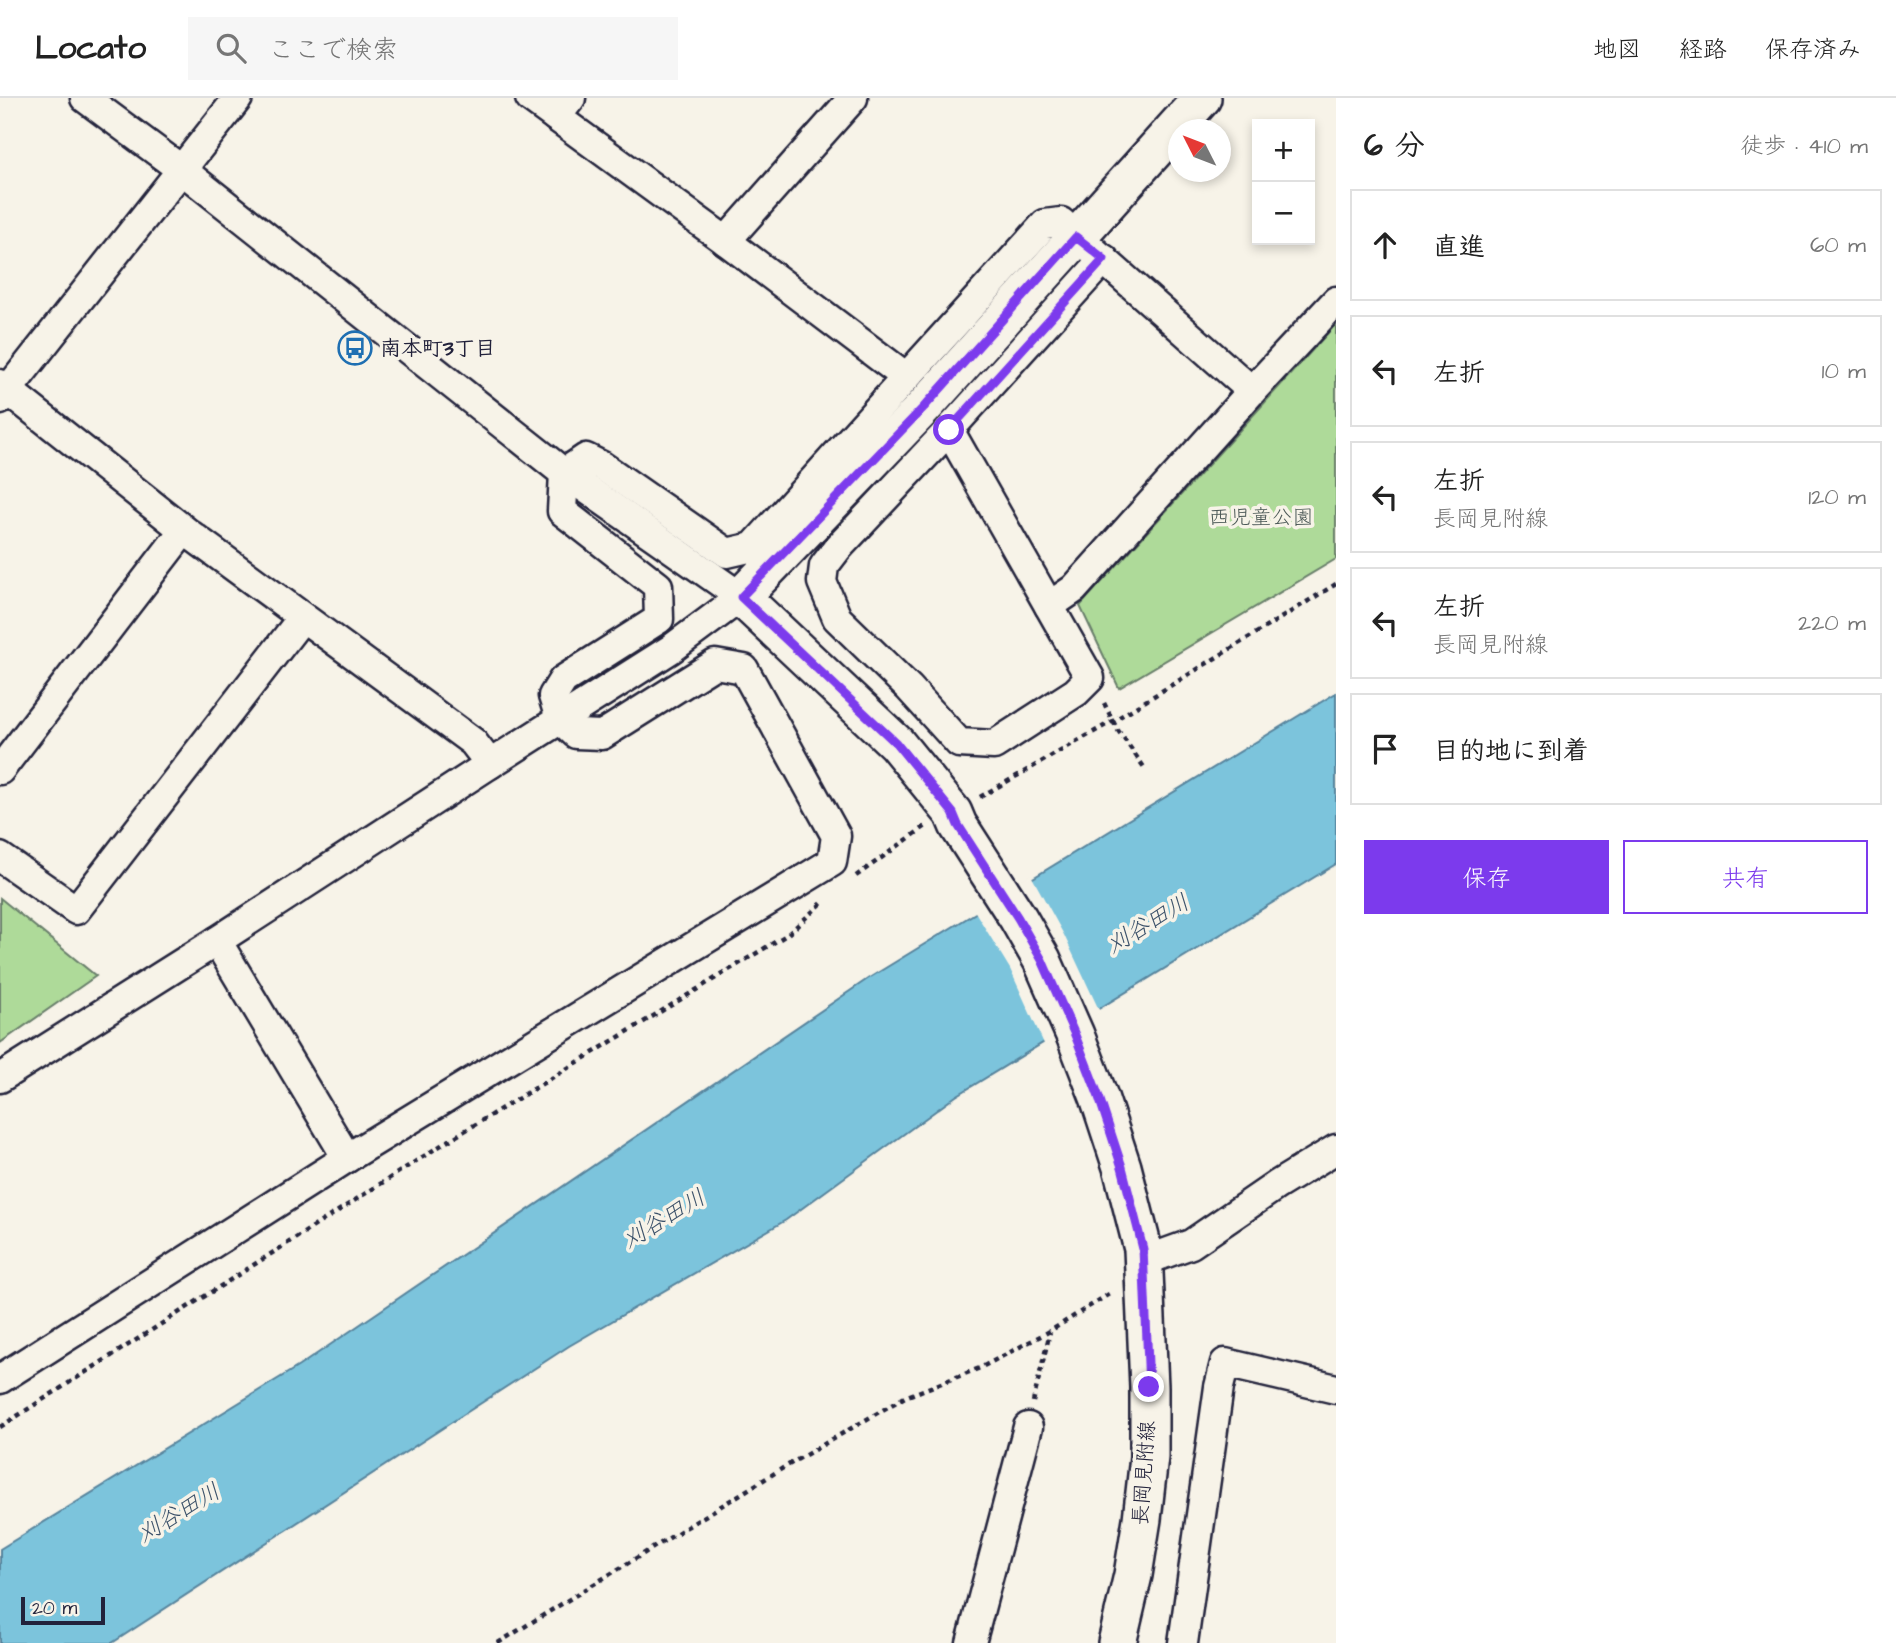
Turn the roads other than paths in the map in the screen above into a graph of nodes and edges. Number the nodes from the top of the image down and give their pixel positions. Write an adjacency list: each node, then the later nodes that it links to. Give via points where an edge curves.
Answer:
1 (86, 98): 7 (street)
2 (238, 98): 7 (street)
3 (530, 98): 6 (street)
4 (853, 98): 9 (street)
5 (1202, 98): 8 (main road)
6 (564, 108): 9 (street)
7 (182, 170): 14 (street); 16 (street)
8 (1076, 237): 10 (street); 12 (street, via 1061,222 1045,224); 18 (main road, via 924,407)
9 (726, 241): 12 (street)
10 (1104, 259): 13 (street); 15 (street)
11 (1336, 301): 13 (street)
12 (906, 377): 16 (street, via 753,547 727,553 586,458)
13 (1252, 391): 19 (street, via 1074,589)
14 (3, 392): 17 (street)
15 (949, 430): 19 (street); 19 (street, via 824,566 822,582 837,618 959,743 994,746 1090,678)
16 (564, 473): 18 (street); 21 (street, via 562,511 658,586 659,619 563,680 553,696)
17 (184, 530): 20 (street); 23 (street)
18 (741, 597): 21 (street, via 671,649); 29 (main road, 長岡見附線, via 896,743 953,813 1018,918 1075,1035 1099,1097)
19 (1048, 606)
20 (302, 618): 22 (street, via 473,742); 24 (street, via 76,910)
21 (560, 719): 22 (street); 28 (street, via 576,734 602,735 715,664 744,669 836,836 832,862)
22 (490, 764): 25 (street)
23 (0, 770)
24 (0, 857)
25 (217, 941): 26 (street); 28 (street)
26 (0, 1078)
27 (1336, 1149): 29 (street, via 1191,1244)
28 (347, 1158): 30 (street)
29 (1144, 1255): 34 (main road, 長岡見附線, via 1149,1457 1135,1564)
30 (0, 1379)
31 (1336, 1389): 35 (street, via 1225,1363)
32 (1028, 1427): 33 (street)
33 (971, 1643)
34 (1117, 1643)
35 (1183, 1643)

